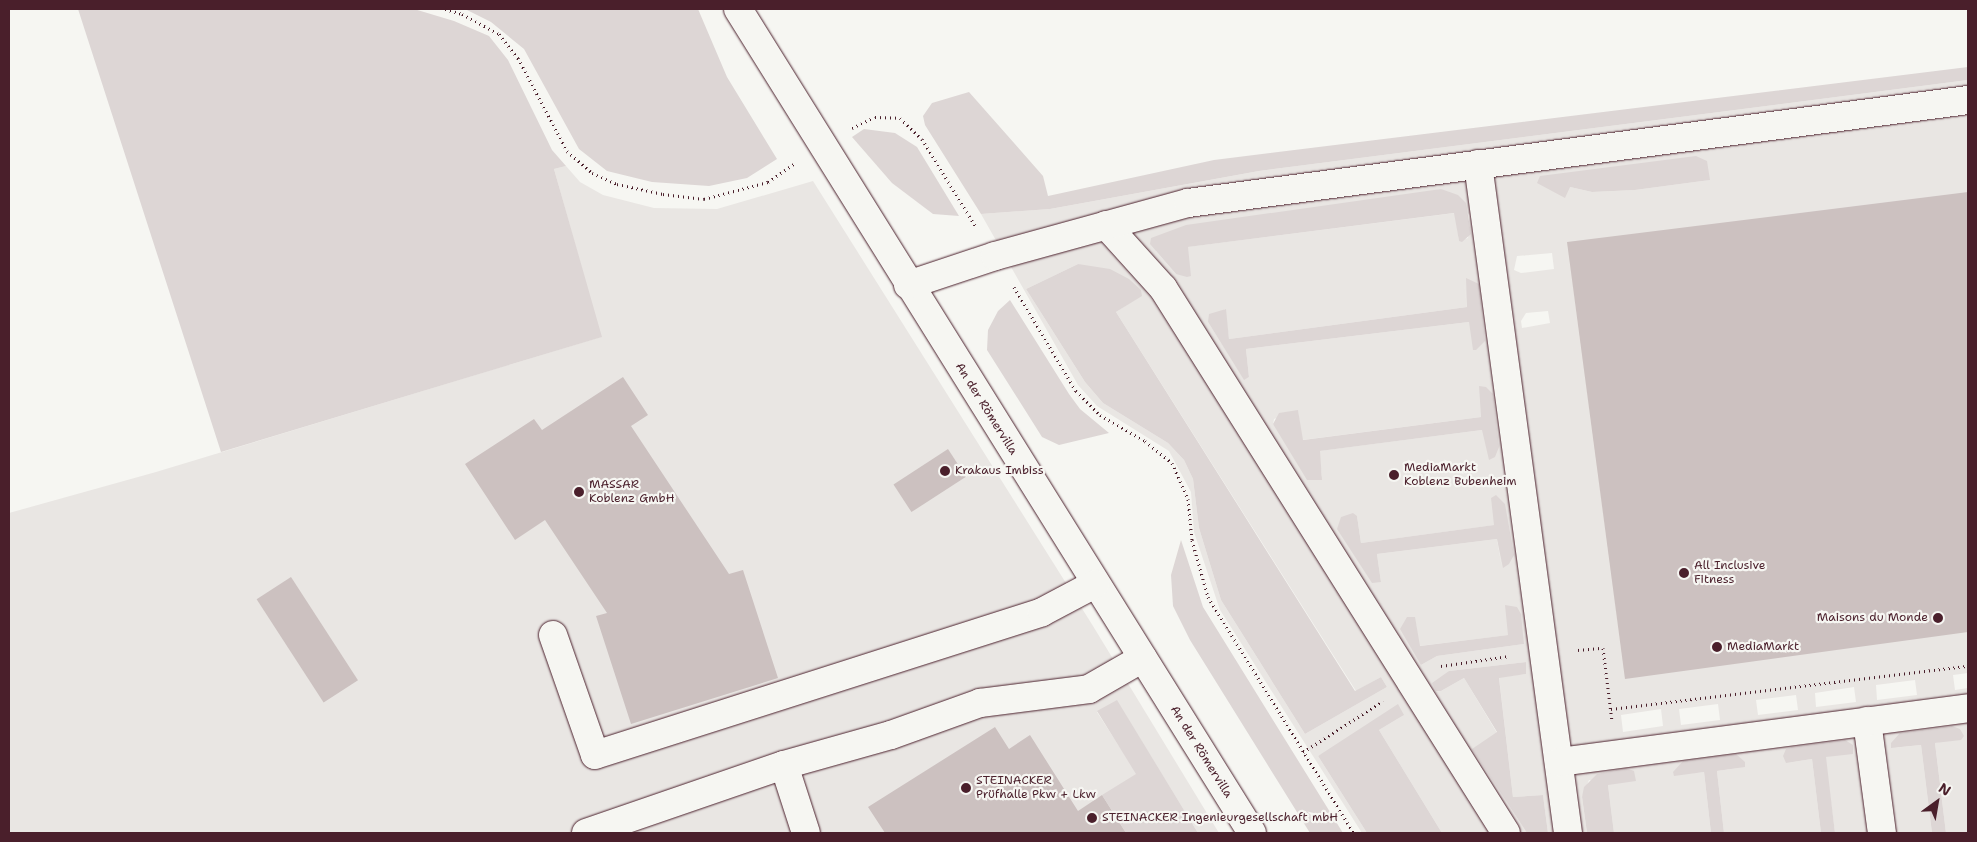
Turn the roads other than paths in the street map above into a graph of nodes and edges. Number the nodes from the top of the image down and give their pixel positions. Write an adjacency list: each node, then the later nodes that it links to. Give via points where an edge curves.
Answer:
1 (738, 9): 5 (street, An der Römervilla)
2 (1968, 100): 3 (street)
3 (1478, 164): 4 (street, via 1188,203); 11 (street)
4 (1106, 225): 5 (street, via 995,256); 16 (street, via 1163,288)
5 (908, 285): 6 (street, An der Römervilla)
6 (1095, 584): 7 (street, via 1042,612 595,755); 8 (street, An der Römervilla)
7 (553, 635)
8 (1143, 658): 12 (street, via 1089,689 980,703 891,735); 15 (street, An der Römervilla)
9 (1968, 708): 10 (street)
10 (1868, 721): 11 (street); 18 (street)
11 (1559, 762): 17 (street)
12 (784, 765): 13 (street); 14 (street)
13 (586, 833)
14 (806, 833)
15 (1252, 833)
16 (1506, 833)
17 (1568, 833)
18 (1882, 833)

